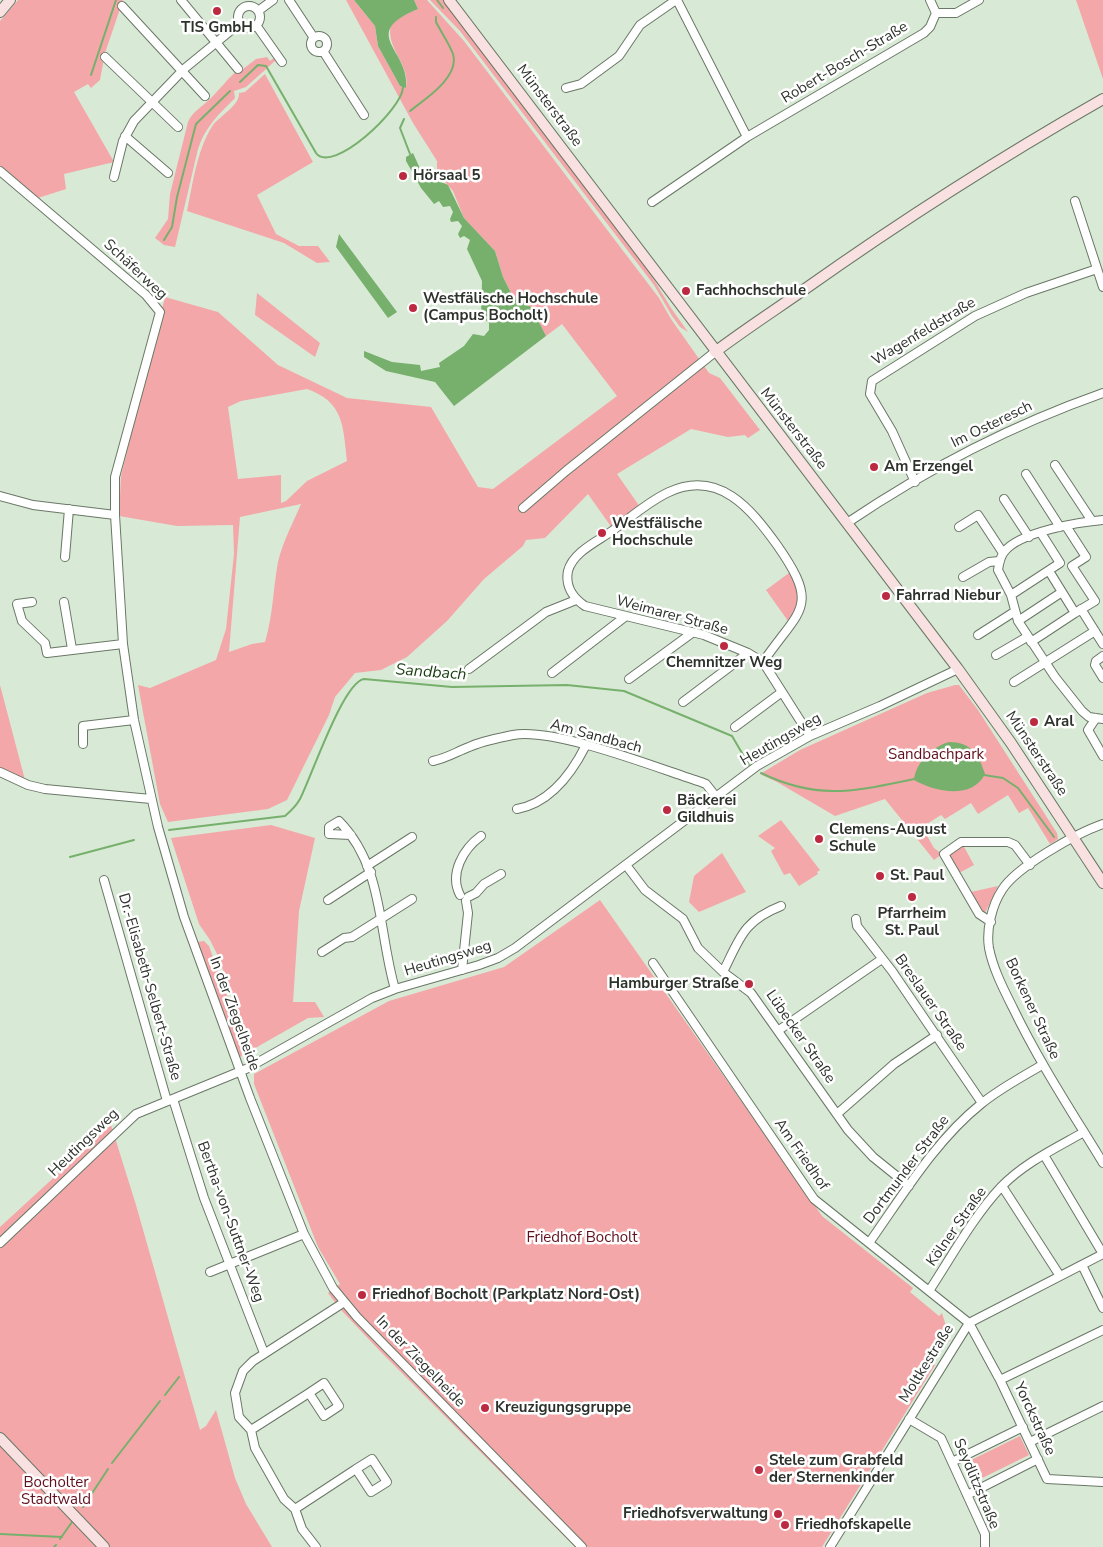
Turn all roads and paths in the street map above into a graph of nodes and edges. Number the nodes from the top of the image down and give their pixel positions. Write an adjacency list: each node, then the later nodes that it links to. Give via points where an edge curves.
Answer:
1 (10, 0): 13 (main road)
2 (182, 0): 17 (street)
3 (238, 0): 11 (street)
4 (273, 0): 12 (street)
5 (289, 0): 26 (street, via 314,38 319,36 326,41 323,51)
6 (449, 0): 38 (main road, Münsterstraße)
7 (676, 0): 22 (street, via 640,25 619,56 581,84); 29 (street)
8 (930, 0): 14 (street)
9 (979, 0): 14 (street, via 956,13)
10 (122, 6): 21 (street)
11 (243, 7): 12 (street, via 250,6); 15 (street, via 238,16)
12 (258, 11): 16 (street, via 260,18)
13 (0, 12)
14 (936, 13): 29 (street, Robert-Bosch-Straße, via 924,33)
15 (240, 23): 16 (street, via 248,28); 17 (street)
16 (256, 25): 19 (street)
17 (216, 42): 20 (street); 21 (street)
18 (105, 57): 25 (street)
19 (282, 62)
20 (238, 69)
21 (182, 71): 23 (street); 25 (street)
22 (566, 88)
23 (205, 96)
24 (1103, 99): 38 (main road, via 918,212)
25 (152, 102): 27 (street); 28 (street)
26 (364, 115)
27 (178, 127)
28 (125, 136): 31 (street); 32 (street)
29 (747, 137): 34 (street, Robert-Bosch-Straße)
30 (0, 170): 47 (street, Schäferweg, via 146,295 160,312 115,478)
31 (168, 173)
32 (114, 177)
33 (1075, 201): 36 (street)
34 (652, 202)
35 (1103, 259): 36 (street, Wagenfeldstraße)
36 (1096, 266): 37 (street); 42 (street, Wagenfeldstraße, via 975,316 872,381 870,394 892,431)
37 (1103, 287)
38 (715, 352): 45 (street); 50 (main road, Münsterstraße)
39 (1103, 393): 42 (street, Im Osteresch, via 1000,434)
40 (1056, 465): 49 (street)
41 (1026, 474): 51 (street)
42 (915, 482): 50 (street, Im Osteresch)
43 (0, 496): 46 (street, via 33,505)
44 (1004, 499): 54 (street)
45 (523, 508)
46 (69, 509): 47 (street); 55 (street)
47 (115, 515): 72 (street, Schäferweg)
48 (1103, 520): 49 (street)
49 (1092, 521): 51 (street)
50 (847, 523): 80 (main road, Münsterstraße)
51 (1063, 526): 53 (street); 64 (street, via 1086,557 1072,566 1095,601)
52 (959, 527): 56 (street, via 978,515)
53 (1041, 533): 54 (street); 57 (street, via 1060,563)
54 (1029, 537): 56 (street, via 1012,544)
55 (65, 557)
56 (1001, 557): 58 (street); 60 (street, via 1000,574)
57 (1049, 571): 59 (street); 60 (street)
58 (963, 577)
59 (1062, 592): 64 (street); 67 (street)
60 (1011, 595): 65 (street)
61 (576, 600): 66 (street, Weimarer Straße, via 598,610); 78 (street, via 569,587 568,571 576,557 670,492 694,486 719,489 739,500 754,515 789,562 802,593 797,617); 81 (street, via 546,612)
62 (32, 602): 74 (street, via 17,604 20,616 45,643 46,653)
63 (64, 602): 74 (street)
64 (1078, 611): 68 (street); 71 (street)
65 (1014, 612): 67 (street); 70 (street)
66 (626, 616): 69 (street, Weimarer Straße); 82 (street)
67 (1018, 621): 71 (street)
68 (1095, 631): 73 (street); 79 (street)
69 (692, 633): 75 (street, Weimarer Straße); 84 (street)
70 (978, 635)
71 (1029, 639): 76 (street); 79 (street)
72 (123, 644): 74 (street); 89 (street, Schäferweg)
73 (1103, 644)
74 (72, 650)
75 (748, 653): 78 (street, Weimarer Straße); 87 (street)
76 (996, 655)
77 (1103, 656): 83 (street, via 1096,660 1095,665)
78 (763, 662): 86 (street, Weimarer Straße)
79 (1044, 663): 85 (street); 88 (street, via 1082,711)
80 (958, 668): 91 (street, Heutingsweg); 104 (main road, Münsterstraße)
81 (469, 669)
82 (552, 672)
83 (1103, 678)
84 (629, 680)
85 (1014, 682)
86 (782, 692): 90 (street); 91 (street, Weimarer Straße)
87 (683, 702)
88 (1099, 718): 94 (street, via 1088,730)
89 (134, 720): 92 (street, via 83,726); 97 (street, Schäferweg)
90 (734, 727)
91 (810, 736): 98 (street, Heutingsweg, via 757,766)
92 (83, 744)
93 (586, 745): 95 (street, Am Sandbach, via 545,736 514,735); 98 (street, Am Sandbach, via 706,784); 100 (street, via 564,780 530,806)
94 (1103, 756)
95 (433, 761)
96 (0, 772): 99 (street, via 45,789)
97 (147, 785): 99 (street, In der Ziegelheide)
98 (717, 798): 106 (street, Heutingsweg)
99 (151, 799): 128 (street, In der Ziegelheide, via 184,917)
100 (517, 809)
101 (1103, 824): 104 (street, Borkener Straße)
102 (351, 835): 108 (street)
103 (481, 836): 112 (street, via 460,859 457,883)
104 (1073, 836): 107 (street, Borkener Straße); 111 (main road, Münsterstraße)
105 (412, 837): 108 (street)
106 (626, 865): 122 (street, Heutingsweg, via 515,948 498,958); 123 (street, Lübecker Straße, via 644,890 683,919 698,948)
107 (1030, 865): 118 (street, Borkener Straße, via 1002,888); 118 (street, via 1015,845 1008,842 961,842 944,854 979,914)
108 (369, 869): 114 (street); 116 (street, via 378,894)
109 (501, 874): 112 (street)
110 (104, 880): 129 (street, Dr.-Elisabeth-Selbert-Straße)
111 (1103, 883)
112 (465, 898): 122 (street, via 468,913)
113 (412, 899): 116 (street)
114 (328, 900)
115 (781, 906): 123 (street, via 754,919)
116 (381, 919): 119 (street); 124 (street)
117 (856, 920): 120 (street, Breslauer Straße)
118 (991, 922): 127 (street, Borkener Straße, via 989,948 995,966)
119 (322, 952)
120 (882, 960): 125 (street); 126 (street, Breslauer Straße)
121 (653, 963): 139 (street, Am Friedhof, via 814,1200)
122 (462, 970): 124 (street, Heutingsweg)
123 (723, 972): 125 (street, Lübecker Straße, via 752,993)
124 (395, 989): 128 (street, Heutingsweg, via 363,1003)
125 (779, 1030): 131 (street, Lübecker Straße)
126 (937, 1035): 130 (street, Breslauer Straße); 131 (street, via 894,1064)
127 (1042, 1065): 130 (street, Dortmunder Straße); 132 (street, Borkener Straße)
128 (240, 1072): 129 (street, Heutingsweg); 137 (street, In der Ziegelheide)
129 (170, 1100): 138 (street, Heutingsweg, via 128,1119); 141 (street, Bertha-von-Suttner-Weg)
130 (982, 1103): 135 (street, Dortmunder Straße, via 952,1130)
131 (837, 1114): 135 (street, Lübecker Straße, via 861,1146)
132 (1084, 1132): 133 (street, Kölner Straße); 134 (street, Borkener Straße)
133 (1044, 1155): 136 (street, Kölner Straße); 140 (street)
134 (1103, 1163)
135 (909, 1186): 139 (street, Dortmunder Straße)
136 (1002, 1186): 144 (street); 145 (street, Kölner Straße)
137 (304, 1234): 141 (street); 146 (street, In der Ziegelheide)
138 (0, 1243)
139 (869, 1243): 145 (street, Am Friedhof)
140 (1103, 1254): 142 (street, Moltkestraße)
141 (229, 1264): 143 (street); 150 (street, Bertha-von-Suttner-Weg)
142 (1082, 1265): 144 (street, Moltkestraße); 147 (street)
143 (210, 1272)
144 (1060, 1276): 148 (street, Moltkestraße)
145 (930, 1291): 148 (street, Am Friedhof)
146 (344, 1303): 150 (street); 167 (street, In der Ziegelheide)
147 (1103, 1308)
148 (969, 1323): 151 (street, Yorckstraße); 154 (street, Moltkestraße)
149 (1103, 1330): 151 (street)
150 (264, 1353): 156 (street, via 244,1371 235,1393 239,1417)
151 (1000, 1380): 155 (street, Yorckstraße)
152 (309, 1393): 156 (street)
153 (1103, 1406): 158 (street)
154 (909, 1419): 160 (street, Seydlitzstraße, via 941,1438); 168 (street, Moltkestraße)
155 (1023, 1427): 158 (street, Yorckstraße); 160 (street)
156 (251, 1430): 164 (street, via 253,1444 284,1499)
157 (0, 1438): 165 (main road)
158 (1030, 1442): 159 (street, Yorckstraße)
159 (1038, 1459): 162 (street, Yorckstraße, via 1047,1479); 163 (street)
160 (952, 1462): 163 (street, Seydlitzstraße)
161 (356, 1469): 164 (street)
162 (1103, 1482)
163 (967, 1494): 169 (street, Seydlitzstraße, via 985,1534)
164 (295, 1509): 166 (street, via 302,1529)
165 (104, 1547)
166 (316, 1547)
167 (582, 1547)
168 (830, 1547)
169 (985, 1547)

